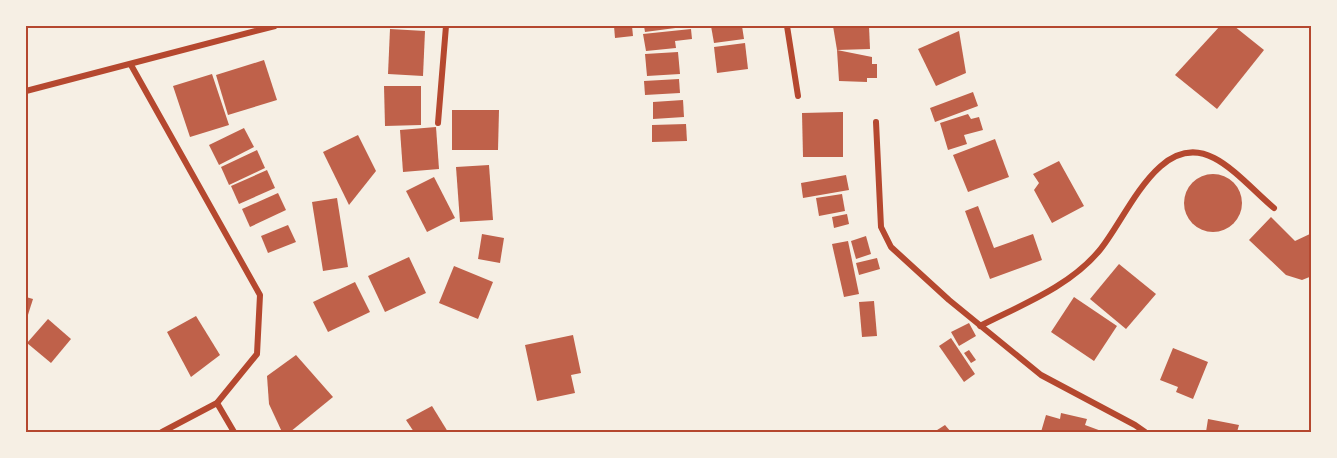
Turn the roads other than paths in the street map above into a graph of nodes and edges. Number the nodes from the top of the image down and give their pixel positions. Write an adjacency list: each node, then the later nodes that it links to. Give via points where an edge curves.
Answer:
1 (274, 26): 4 (street)
2 (446, 26): 8 (street)
3 (787, 26): 6 (street)
4 (131, 65): 5 (street); 11 (street, via 260,295 257,354)
5 (26, 91)
6 (798, 96)
7 (876, 122): 10 (street, via 881,227 891,247)
8 (438, 123)
9 (1274, 208): 10 (street, via 1215,158 1194,152 1167,158 1152,173 1098,253 1054,289)
10 (980, 326): 14 (street, via 1041,375)
11 (217, 403): 12 (street); 13 (street)
12 (162, 432)
13 (234, 432)
14 (1145, 432)

